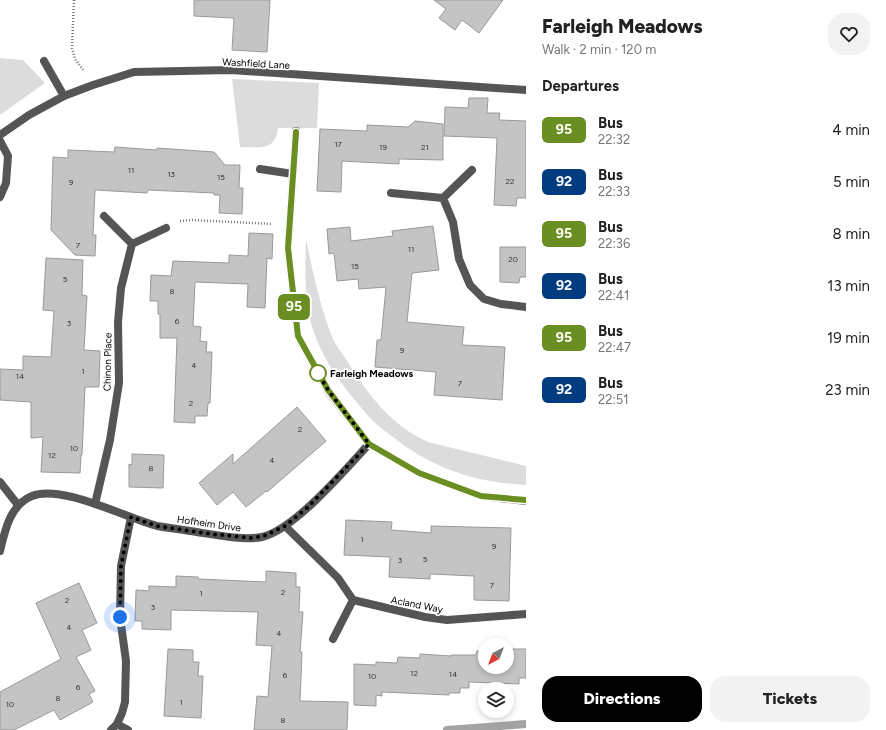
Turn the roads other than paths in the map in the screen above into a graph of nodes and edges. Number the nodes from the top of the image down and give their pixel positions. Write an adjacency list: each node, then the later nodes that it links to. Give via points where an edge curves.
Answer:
1 (44, 61): 3 (street)
2 (526, 90): 3 (street, Washfield Lane, via 231,70 134,72)
3 (64, 96): 5 (street, Washfield Lane)
4 (296, 132): 9 (street)
5 (0, 135)
6 (0, 141): 11 (street, via 8,156 6,183)
7 (260, 169): 9 (street)
8 (472, 170): 12 (street)
9 (293, 174): 17 (street, via 288,248 298,336 328,390)
10 (391, 193): 12 (street)
11 (0, 197)
12 (443, 198): 16 (street, via 453,222 459,259 470,285 484,299)
13 (104, 216): 15 (street)
14 (166, 228): 15 (street)
15 (132, 244): 20 (street, Chinon Place, via 121,288 118,315 119,383 110,440)
16 (526, 307)
17 (369, 444): 19 (street, via 419,473 481,496); 23 (street, Hofheim Drive, via 307,508)
18 (0, 482): 21 (street)
19 (526, 500)
20 (95, 504): 21 (street, Hofheim Drive, via 52,493 32,496); 22 (street, Hofheim Drive)
21 (18, 505): 24 (street, via 8,522)
22 (131, 517): 23 (street, Hofheim Drive, via 157,526 251,538 264,536); 28 (street, via 121,566 120,617 126,661 125,702)
23 (285, 526): 25 (street, via 338,578)
24 (0, 551)
25 (353, 600): 26 (street, Acland Way, via 447,620); 27 (street)
26 (526, 614)
27 (333, 639)
28 (117, 724): 29 (street); 30 (street)
29 (111, 730)
30 (128, 730)

